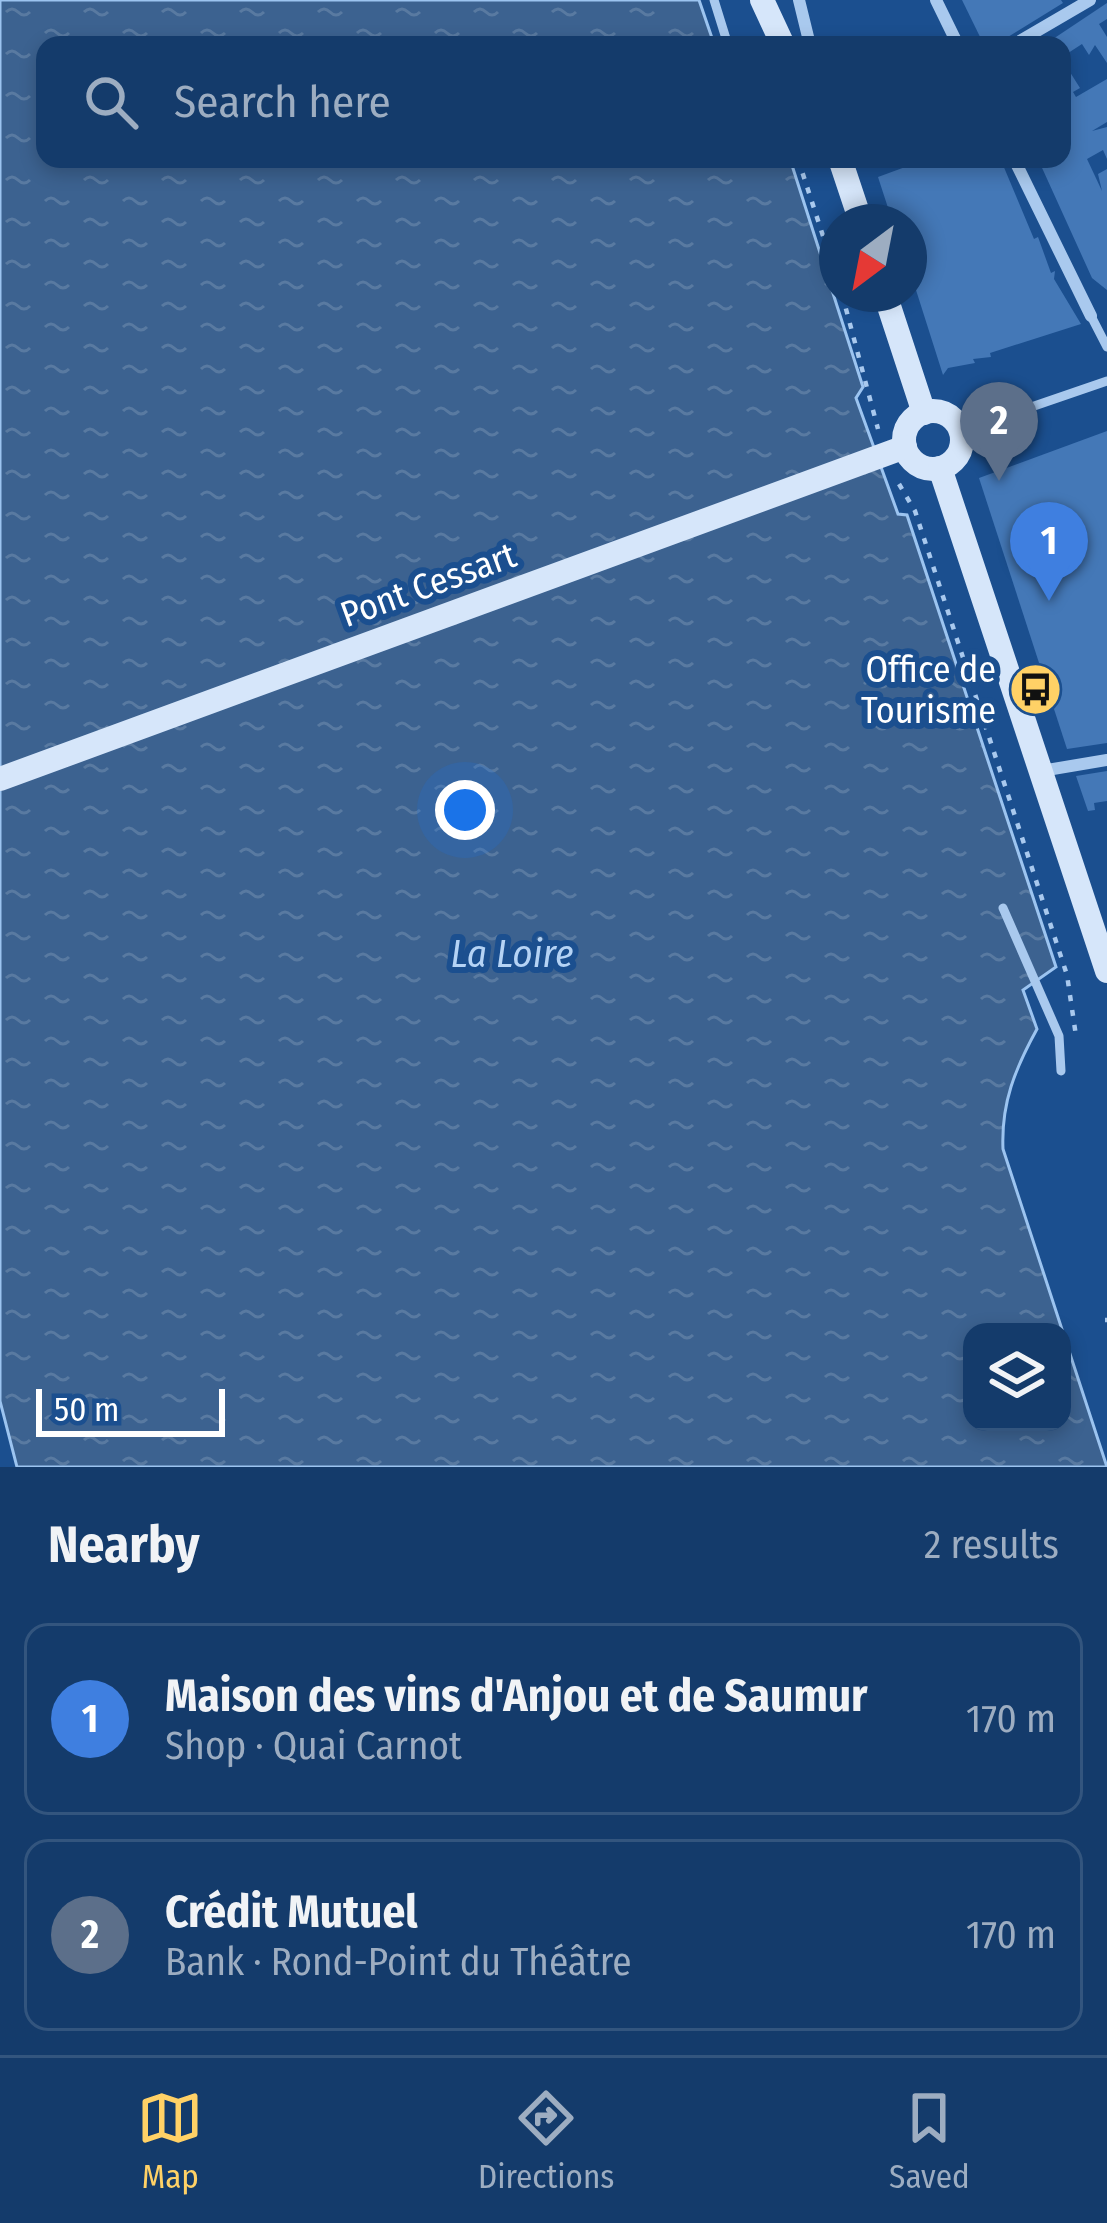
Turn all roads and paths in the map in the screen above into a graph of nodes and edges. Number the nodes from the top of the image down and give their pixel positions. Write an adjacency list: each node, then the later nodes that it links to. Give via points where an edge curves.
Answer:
1 (714, 0): 6 (lane)
2 (762, 0): 7 (main road)
3 (799, 0): 8 (street)
4 (936, 0): 9 (street)
5 (1090, 0): 10 (street)
6 (725, 36)
7 (779, 36)
8 (808, 36)
9 (954, 36)
10 (1028, 36)
11 (800, 168): 15 (path)
12 (843, 168): 14 (main road)
13 (1018, 168): 18 (street)
14 (855, 204)
15 (819, 225)
16 (847, 312): 22 (path)
17 (891, 312): 21 (main road)
18 (1091, 316): 19 (lane)
19 (1107, 347)
20 (1107, 381): 23 (lane)
21 (924, 412): 23 (main road, via 946,414); 24 (main road)
22 (878, 429)
23 (961, 431): 25 (main road, via 960,452)
24 (893, 453): 25 (main road); 29 (main road, Pont Cessart)
25 (940, 468): 28 (main road)
26 (899, 484): 32 (path, via 915,511 1067,975 1079,1029)
27 (1107, 760): 28 (street)
28 (1041, 771): 31 (main road)
29 (0, 779)
30 (1004, 908): 32 (lane, via 1059,1036)
31 (1107, 971)
32 (1061, 1071)

